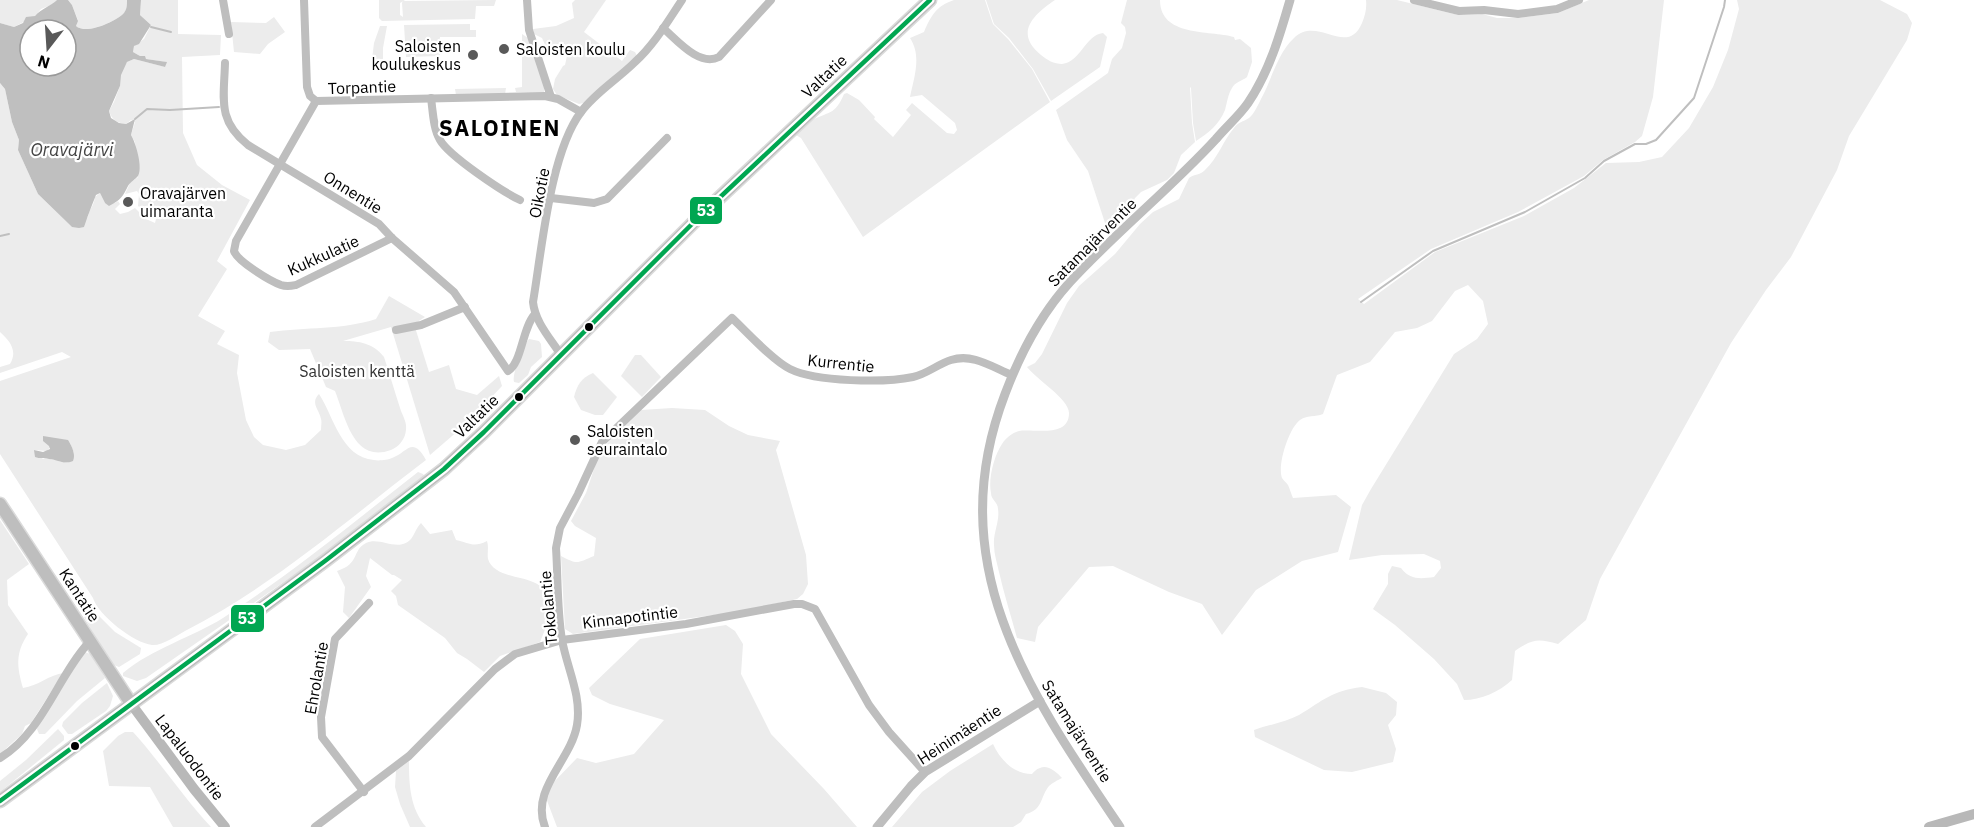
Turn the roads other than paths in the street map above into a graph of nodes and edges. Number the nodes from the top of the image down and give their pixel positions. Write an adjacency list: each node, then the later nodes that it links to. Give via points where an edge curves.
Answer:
1 (223, 0): 11 (street)
2 (304, 0): 15 (street, via 307,87)
3 (527, 0): 13 (street, via 530,33)
4 (682, 0): 10 (street, Oikotie)
5 (771, 0): 10 (street, via 714,59 693,53)
6 (930, 0): 26 (main road, Valtatie, via 700,216)
7 (1290, 0): 27 (street, Satamajärventie, via 1275,51 1248,103 1199,158 1070,282 1030,338)
8 (1414, 0): 9 (street, via 1459,11 1518,14 1557,9)
9 (1579, 0)
10 (663, 28): 16 (street, Oikotie, via 636,62)
11 (229, 34)
12 (225, 63): 18 (street, Onnentie, via 224,105 228,124 248,145)
13 (551, 97): 14 (street, Torpantie); 16 (street, Torpantie)
14 (431, 98): 15 (street, Torpantie); 20 (street, via 436,130 444,146)
15 (316, 101): 18 (street, Torpantie)
16 (581, 112): 19 (street, Oikotie, via 562,148)
17 (667, 138): 19 (street, via 607,199 583,203)
18 (282, 164): 21 (street, Onnentie, via 379,224); 22 (street, Torpantie, via 236,241)
19 (551, 198): 24 (street, Oikotie, via 533,302)
20 (520, 200)
21 (392, 238): 22 (street, Kukkulatie, via 289,286 272,280); 23 (street, Onnentie, via 447,285)
22 (235, 255)
23 (465, 308): 24 (street, Onnentie, via 508,371); 25 (street, via 422,325)
24 (535, 314): 26 (street)
25 (396, 330)
26 (561, 355): 34 (main road, Valtatie, via 425,485)
27 (1011, 375): 28 (street, Kurrentie, via 975,358 951,360 903,379 843,380 801,373 783,365 732,318); 33 (street, Satamajärventie, via 987,449 983,525 989,579 1002,620)
28 (641, 403): 31 (street, Tokolantie, via 598,448 557,535)
29 (0, 504): 32 (main road, Kantatie)
30 (369, 603): 37 (street, Ehrolantie, via 335,639 321,717 322,737)
31 (562, 640): 36 (street, Kinnapotintie, via 686,624 794,604 810,606 818,612 868,705); 37 (street, Kinnapotintie, via 504,660 409,756); 42 (street, Tokolantie, via 578,717 572,743 542,798)
32 (90, 641): 34 (main road, Kantatie); 35 (street, via 31,729)
33 (1040, 701): 36 (street, Heinimäentie); 44 (street, Satamajärventie)
34 (132, 705): 38 (main road, Valtatie); 40 (main road, Lapaluodontie)
35 (0, 758)
36 (925, 772): 43 (street, Heinimäentie)
37 (364, 792): 41 (street, Kinnapotintie)
38 (0, 801)
39 (1974, 814): 45 (main road)
40 (225, 827)
41 (315, 827)
42 (545, 827)
43 (877, 827)
44 (1120, 827)
45 (1929, 827)

